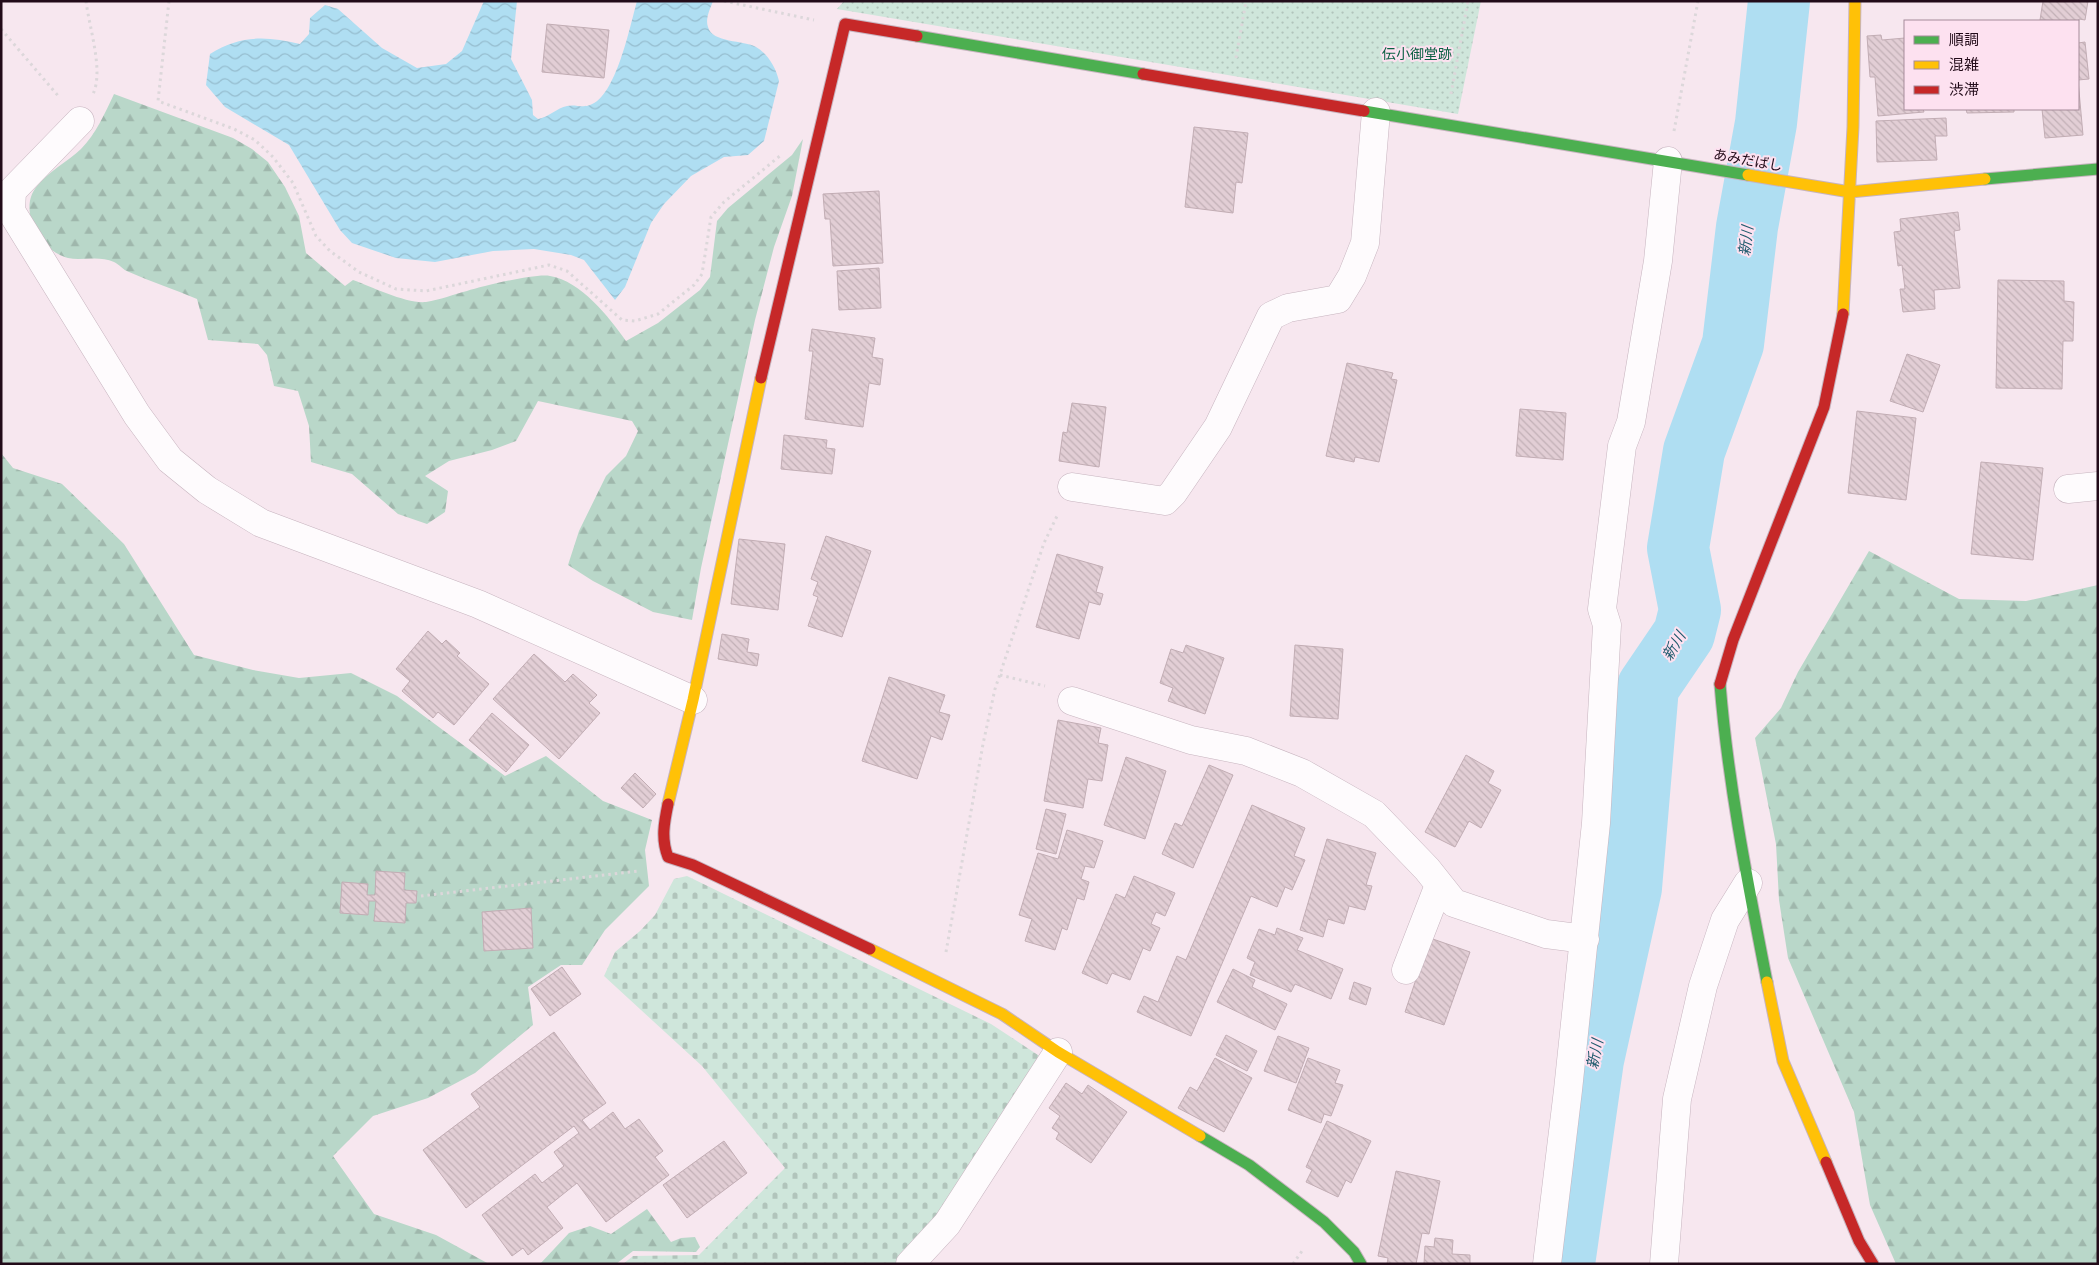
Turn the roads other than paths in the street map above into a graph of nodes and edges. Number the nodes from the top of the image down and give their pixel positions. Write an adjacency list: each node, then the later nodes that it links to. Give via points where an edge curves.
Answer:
1 (1855, 1): 6 (street)
2 (1376, 112): 4 (street, あみだばし); 8 (street, via 1365,243 1352,276 1338,299 1288,308 1271,316 1218,427 1165,501); 10 (street, あみだばし, via 844,24 751,419)
3 (80, 121): 10 (street, via 12,191 11,211 137,415 170,460 206,490 261,523 478,604)
4 (1677, 163): 6 (street, あみだばし); 14 (street, via 1632,422 1622,446 1602,609 1607,625 1596,823)
5 (2098, 169): 6 (street, あみだばし)
6 (1850, 192): 12 (street, via 1843,312 1824,407 1732,640 1720,681)
7 (2098, 486): 9 (street)
8 (1072, 487)
9 (2068, 489)
10 (693, 700): 16 (street, via 664,821 663,844 668,856 940,982 1002,1014)
11 (1072, 701): 13 (street, via 1190,740 1246,752 1302,773 1374,814 1428,869)
12 (1748, 883): 20 (street, via 1725,920 1702,986 1677,1099); 21 (street, via 1783,1061 1859,1241)
13 (1438, 885): 14 (street, via 1454,903 1546,934); 15 (street)
14 (1585, 939): 19 (street)
15 (1406, 970)
16 (1058, 1052): 17 (street, via 947,1224); 18 (street, via 1249,1165 1324,1222 1354,1252)
17 (910, 1264)
18 (1361, 1264)
19 (1548, 1264)
20 (1664, 1264)
21 (1873, 1264)

